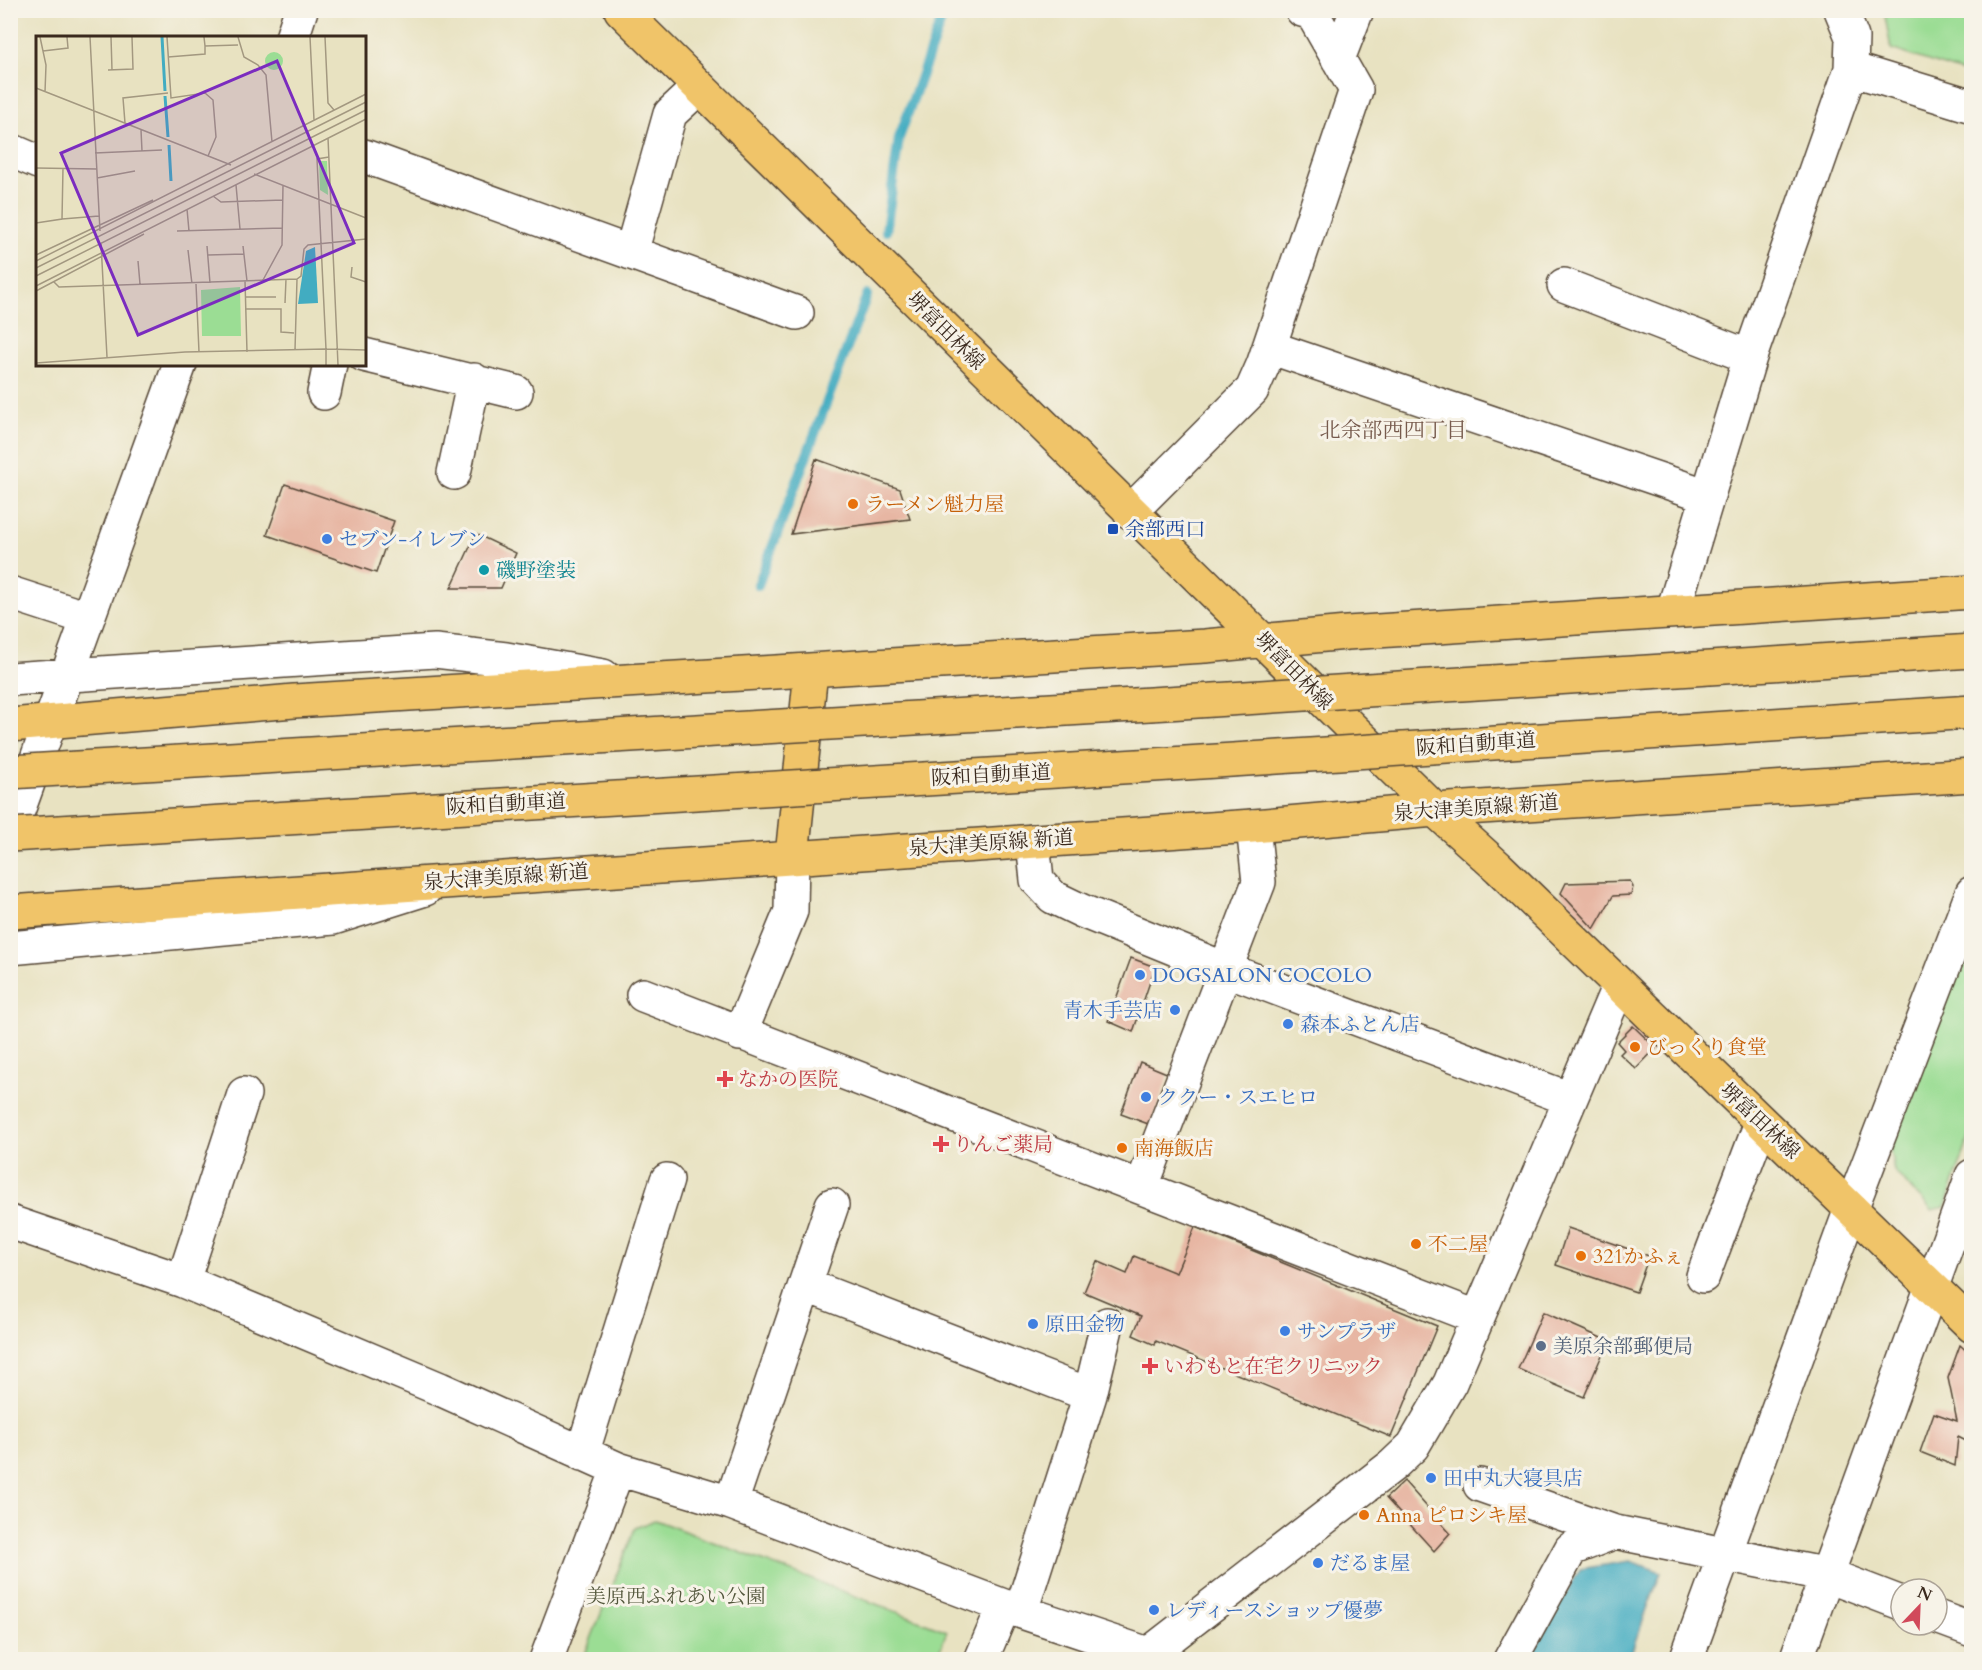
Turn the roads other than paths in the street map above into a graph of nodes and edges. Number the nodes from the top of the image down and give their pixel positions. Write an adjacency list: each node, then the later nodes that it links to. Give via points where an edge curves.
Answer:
1 (301, 10): 6 (street)
2 (621, 10): 9 (main road, 堺富田林線)
3 (1302, 10): 7 (street, via 1312,14)
4 (1357, 10): 7 (street)
5 (1841, 10): 8 (street, via 1852,37)
6 (293, 36)
7 (1338, 59): 17 (street, via 1356,90)
8 (1851, 69): 10 (street); 19 (street)
9 (699, 87): 14 (street, via 670,114); 25 (main road, 堺富田林線)
10 (1971, 106)
11 (10, 150): 13 (street)
12 (366, 157): 14 (street)
13 (36, 161)
14 (631, 253): 16 (street)
15 (1564, 285): 19 (street)
16 (797, 313)
17 (1269, 346): 24 (street); 25 (street, via 1252,390)
18 (366, 355): 21 (street)
19 (1750, 357): 24 (street)
20 (179, 366): 29 (street)
21 (474, 380): 22 (street); 23 (street)
22 (516, 392)
23 (454, 473)
24 (1708, 496): 28 (street)
25 (1130, 512): 30 (main road, 堺富田林線)
26 (1971, 592): 28 (main road)
27 (10, 593): 29 (street)
28 (1673, 611): 30 (main road)
29 (87, 618): 33 (street)
30 (1264, 641): 32 (main road); 41 (main road, 堺富田林線)
31 (1971, 651): 39 (main road, bridge, via 1131,706)
32 (811, 671): 35 (main road); 45 (main road)
33 (66, 675): 34 (street); 35 (street, via 435,651 506,659); 37 (street)
34 (10, 679)
35 (633, 682): 37 (main road, via 294,701)
36 (1971, 711): 43 (main road, 阪和自動車道, bridge)
37 (48, 723): 38 (main road); 43 (street)
38 (10, 725)
39 (10, 772)
40 (1971, 775): 41 (main road, 泉大津美原線 新道)
41 (1435, 810): 42 (main road, 泉大津美原線 新道); 51 (main road, 堺富田林線)
42 (1253, 826): 44 (main road, 泉大津美原線 新道); 50 (street, via 1259,882)
43 (10, 834)
44 (1033, 841): 45 (main road, 泉大津美原線 新道); 50 (street, via 1037,880 1053,897)
45 (792, 856): 46 (main road, 泉大津美原線 新道); 53 (street, via 791,911)
46 (450, 881): 48 (main road, 泉大津美原線 新道); 49 (street, via 333,918)
47 (1971, 893): 61 (street)
48 (10, 912)
49 (10, 948)
50 (1225, 969): 55 (street); 59 (street)
51 (1618, 985): 55 (street); 56 (main road, 堺富田林線)
52 (643, 995): 53 (street)
53 (740, 1034): 59 (street)
54 (244, 1094): 64 (street)
55 (1570, 1099): 67 (street)
56 (1761, 1124): 61 (main road, 堺富田林線); 63 (street)
57 (1971, 1176): 66 (street)
58 (668, 1180): 71 (street)
59 (1142, 1186): 67 (street)
60 (832, 1206): 65 (street)
61 (1851, 1209): 66 (main road, 堺富田林線); 76 (street)
62 (10, 1222): 64 (street)
63 (1703, 1276)
64 (183, 1281): 71 (street, via 441,1389)
65 (805, 1285): 70 (street); 74 (street)
66 (1931, 1286): 69 (main road, 堺富田林線); 77 (street)
67 (1476, 1317): 82 (street, via 1450,1383 1413,1446)
68 (1107, 1324): 70 (street)
69 (1971, 1326)
70 (1090, 1395): 79 (street)
71 (582, 1454): 72 (street)
72 (618, 1469): 74 (street); 83 (street)
73 (1480, 1485): 75 (street)
74 (731, 1503): 79 (street)
75 (1615, 1532): 76 (street); 85 (street, via 1571,1550)
76 (1725, 1555): 77 (street); 86 (street)
77 (1828, 1575): 78 (street); 87 (street)
78 (1889, 1598)
79 (1012, 1609): 82 (street); 84 (street)
80 (1949, 1622): 81 (street)
81 (1971, 1630)
82 (1158, 1656)
83 (546, 1659)
84 (981, 1659)
85 (1510, 1659)
86 (1686, 1659)
87 (1796, 1659)

